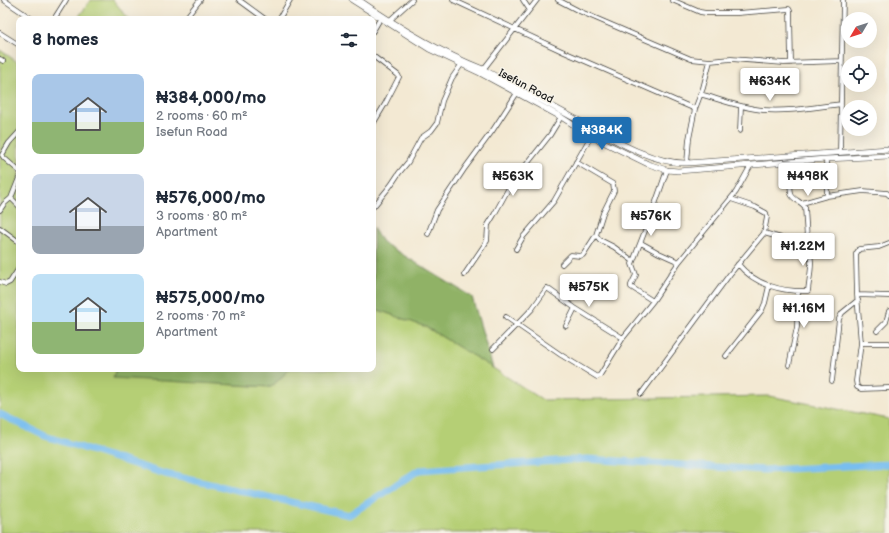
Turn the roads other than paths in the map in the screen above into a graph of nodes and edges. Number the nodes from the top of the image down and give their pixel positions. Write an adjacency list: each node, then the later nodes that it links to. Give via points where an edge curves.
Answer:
1 (4, 0): 16 (street)
2 (13, 0): 16 (street)
3 (66, 0): 19 (street)
4 (200, 0): 20 (street)
5 (239, 0): 21 (street)
6 (290, 0): 22 (street)
7 (352, 0): 23 (street, Isefun Road)
8 (359, 0): 26 (street, Isefun Road)
9 (412, 0): 26 (street)
10 (453, 0): 28 (street)
11 (522, 0): 17 (street)
12 (537, 0): 17 (street)
13 (558, 0): 33 (street, via 676,54)
14 (672, 0): 35 (street, via 706,13 789,9)
15 (843, 0): 31 (street)
16 (10, 4): 18 (street)
17 (529, 9): 28 (street)
18 (28, 16)
19 (56, 16)
20 (187, 16)
21 (261, 16)
22 (281, 16)
23 (376, 16)
24 (376, 16): 25 (street, Isefun Road)
25 (380, 19): 27 (street); 36 (street, Isefun Road)
26 (390, 20): 37 (street, Isefun Road, via 431,46)
27 (376, 26)
28 (514, 30): 37 (street); 42 (street)
29 (0, 33): 30 (street)
30 (16, 43)
31 (842, 56)
32 (376, 58): 44 (street, via 399,77)
33 (710, 61): 35 (street, via 731,59); 39 (street)
34 (841, 61): 35 (street)
35 (792, 63)
36 (461, 65): 37 (street, Isefun Road); 68 (street, via 442,101 437,123 421,138 408,162)
37 (482, 71): 38 (street, Isefun Road); 55 (street, Isefun Road, via 639,152 669,162)
38 (517, 93): 43 (street, Isefun Road); 72 (street, via 442,201)
39 (700, 94): 41 (street); 42 (street)
40 (841, 104): 41 (street, via 787,110 763,110); 49 (street)
41 (741, 106): 45 (street)
42 (695, 109): 55 (street, via 688,140)
43 (562, 117): 47 (street, Isefun Road); 84 (street, via 511,184 488,225 486,241)
44 (376, 119)
45 (740, 131)
46 (16, 136): 50 (street)
47 (591, 136): 53 (street); 58 (street, Isefun Road, via 648,164)
48 (889, 148): 49 (street, Isefun Road)
49 (840, 151): 55 (street, Isefun Road)
50 (1, 156): 57 (street)
51 (889, 156): 52 (street, Isefun Road)
52 (826, 159): 54 (street, Isefun Road); 62 (street)
53 (576, 162): 73 (street, via 614,185 614,191); 78 (street, via 554,201)
54 (788, 162): 56 (street, Isefun Road); 67 (street, via 790,194)
55 (687, 163)
56 (750, 165): 58 (street, Isefun Road); 60 (street)
57 (16, 168)
58 (667, 170): 76 (street)
59 (16, 186): 63 (street)
60 (736, 192): 64 (street); 65 (street)
61 (889, 195): 62 (street, via 864,191)
62 (828, 196): 67 (street)
63 (11, 198): 66 (street); 69 (street)
64 (731, 199): 65 (street); 80 (street)
65 (738, 200): 71 (street, via 766,214)
66 (16, 203)
67 (802, 203): 75 (street, via 805,210)
68 (376, 204)
69 (0, 210)
70 (0, 228): 74 (street)
71 (764, 233): 75 (street); 82 (street)
72 (428, 234)
73 (596, 235): 79 (street); 81 (street, via 583,254 571,255)
74 (16, 240)
75 (805, 241): 87 (street, via 812,257 808,291)
76 (641, 243): 79 (street); 80 (street)
77 (889, 243): 88 (street, via 859,249 856,254)
78 (516, 249)
79 (633, 261): 91 (street, via 636,275 631,287)
80 (679, 262): 91 (street)
81 (562, 264)
82 (738, 264): 86 (street, via 753,278); 106 (street)
83 (16, 273): 85 (street, via 10,282)
84 (464, 275)
85 (0, 282)
86 (769, 286): 87 (street); 102 (street, via 762,310)
87 (798, 291): 103 (street, via 797,327)
88 (857, 295): 89 (street); 90 (street)
89 (889, 296)
90 (858, 300): 99 (street); 104 (street, via 842,313 839,319)
91 (653, 301): 98 (street)
92 (575, 308): 95 (street, via 547,288); 96 (street); 98 (street)
93 (889, 311): 97 (street, via 886,322)
94 (506, 317): 95 (street)
95 (517, 326): 98 (street, via 597,377); 101 (street)
96 (566, 326)
97 (877, 331)
98 (624, 338)
99 (861, 343): 100 (street); 105 (street, via 857,387)
100 (889, 343)
101 (493, 349)
102 (726, 356)
103 (789, 365)
104 (832, 381)
105 (889, 388)
106 (641, 394)

